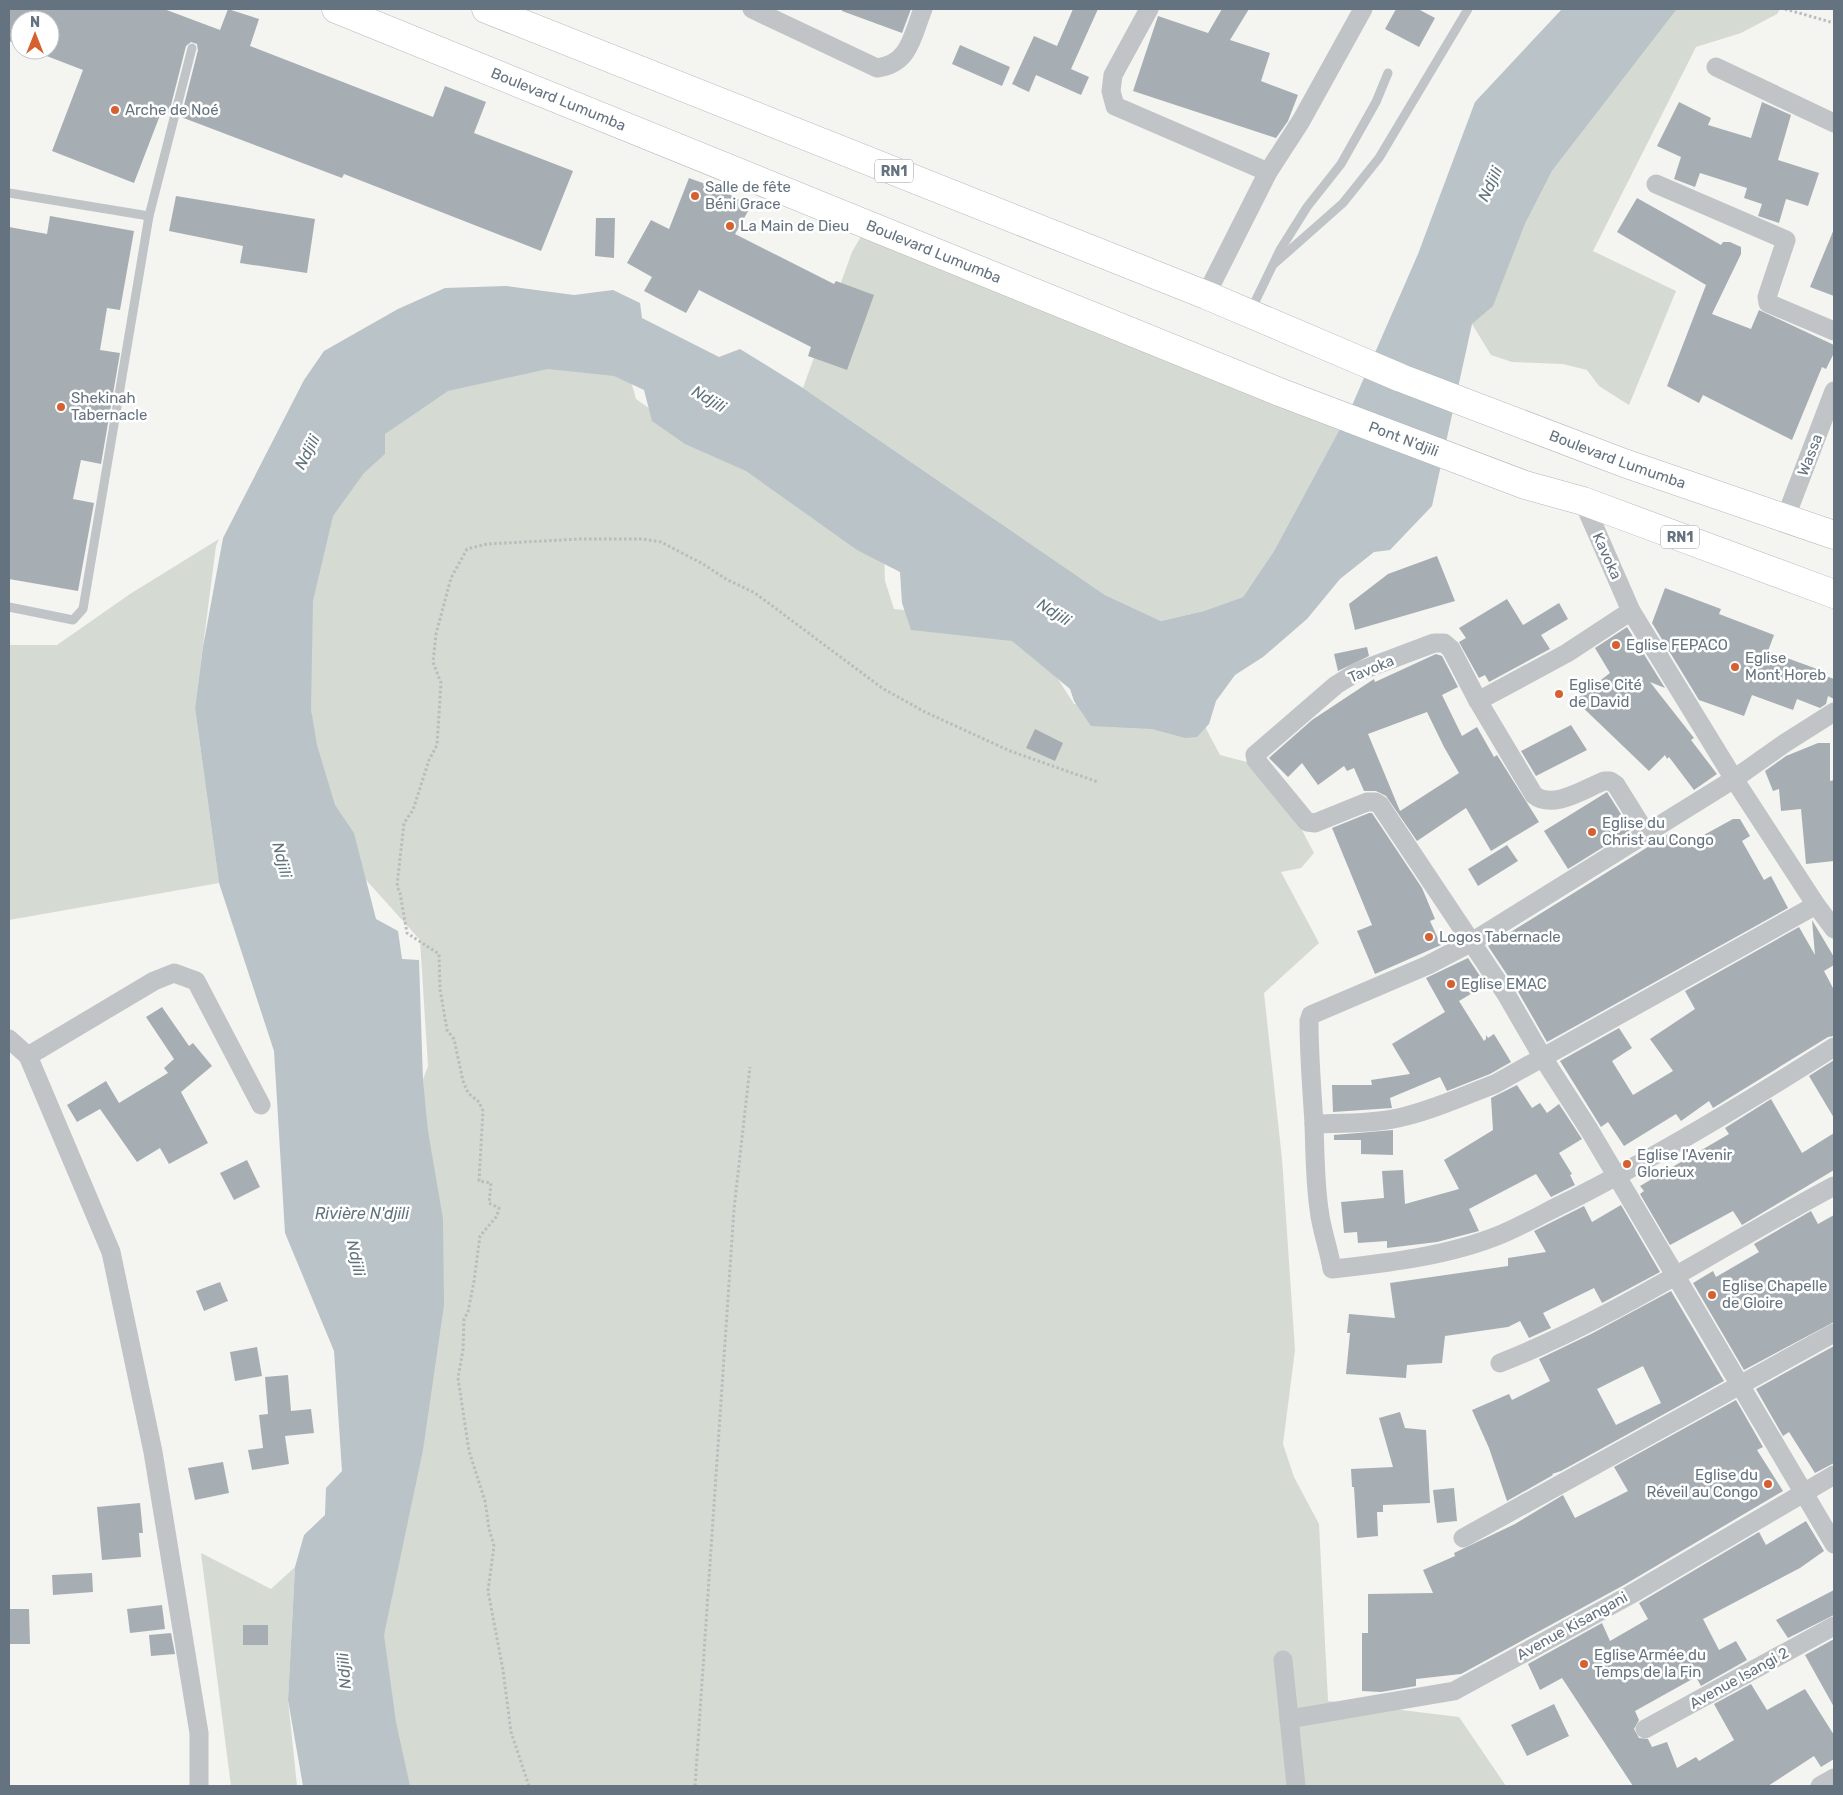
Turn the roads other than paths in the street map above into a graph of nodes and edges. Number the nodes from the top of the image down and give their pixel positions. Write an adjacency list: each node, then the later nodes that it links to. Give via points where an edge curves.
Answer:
1 (336, 9): 21 (highway, Boulevard Lumumba / RN1)
2 (486, 9): 17 (highway, RN1)
3 (752, 9): 4 (street, via 877,68 891,66 904,57)
4 (923, 9)
5 (1149, 9): 12 (street, via 1113,75 1111,91 1114,106)
6 (1363, 9): 12 (street, via 1301,121)
7 (1468, 9): 16 (lane, via 1379,158 1343,202)
8 (192, 48): 15 (lane)
9 (1716, 68): 11 (street)
10 (1388, 73): 16 (lane, via 1376,102 1341,164 1307,206)
11 (1834, 122)
12 (1268, 172): 17 (street)
13 (1656, 184): 19 (street, via 1786,240 1768,303)
14 (9, 193): 15 (lane)
15 (149, 216): 26 (lane, via 83,609 74,620)
16 (1274, 264): 18 (lane)
17 (1206, 295): 18 (highway, RN1)
18 (1249, 313): 23 (highway, Boulevard Lumumba / RN1, via 1401,378 1624,463)
19 (1834, 331)
20 (1834, 391): 23 (street, Wassa)
21 (1282, 393): 22 (highway, Pont N'djili / RN1, via 1525,485)
22 (1583, 501): 25 (highway, RN1); 27 (street, Kavoka)
23 (1785, 519): 24 (highway, Boulevard Lumumba / RN1)
24 (1834, 535)
25 (1834, 594)
26 (9, 607)
27 (1632, 611): 28 (street, via 1567,653); 30 (street, Kavoka)
28 (1478, 701): 31 (street, Tavoka, via 1534,795 1541,801 1551,802 1610,780 1616,784); 34 (street, Tavoka, via 1451,649 1444,644 1434,644 1358,672 1336,685 1255,755 1307,822 1314,823 1367,802 1380,805)
29 (1834, 712): 30 (street)
30 (1734, 779): 31 (street); 32 (street, Kavoka)
31 (1646, 833): 34 (street)
32 (1816, 905): 33 (street, Kavoka); 38 (street)
33 (1834, 929)
34 (1470, 943): 38 (street, via 1506,994); 40 (street, via 1428,965 1311,1015 1309,1072)
35 (9, 1040): 37 (street)
36 (1834, 1047): 41 (street, via 1750,1101)
37 (28, 1056): 39 (street, via 154,981 174,974 196,981); 56 (street, via 111,1252 156,1472 199,1733)
38 (1543, 1058): 40 (street, via 1495,1084 1397,1118); 41 (street)
39 (261, 1105)
40 (1314, 1124): 41 (street, via 1314,1169 1319,1212 1332,1269 1395,1262 1501,1234)
41 (1616, 1177): 43 (street)
42 (1834, 1186): 43 (street)
43 (1673, 1275): 45 (street, via 1552,1343); 46 (street)
44 (1834, 1333): 46 (street)
45 (1500, 1363)
46 (1740, 1386): 48 (street); 49 (street)
47 (1834, 1475): 48 (street, Avenue Kisangani)
48 (1803, 1492): 50 (street); 53 (street, Avenue Kisangani, via 1630,1595 1454,1691)
49 (1463, 1538)
50 (1834, 1544)
51 (1834, 1626): 54 (street, Avenue Isangi 2)
52 (1283, 1660): 53 (street)
53 (1289, 1719): 57 (street)
54 (1645, 1729)
55 (1834, 1778): 58 (street)
56 (199, 1786)
57 (1296, 1786)
58 (1820, 1786)

